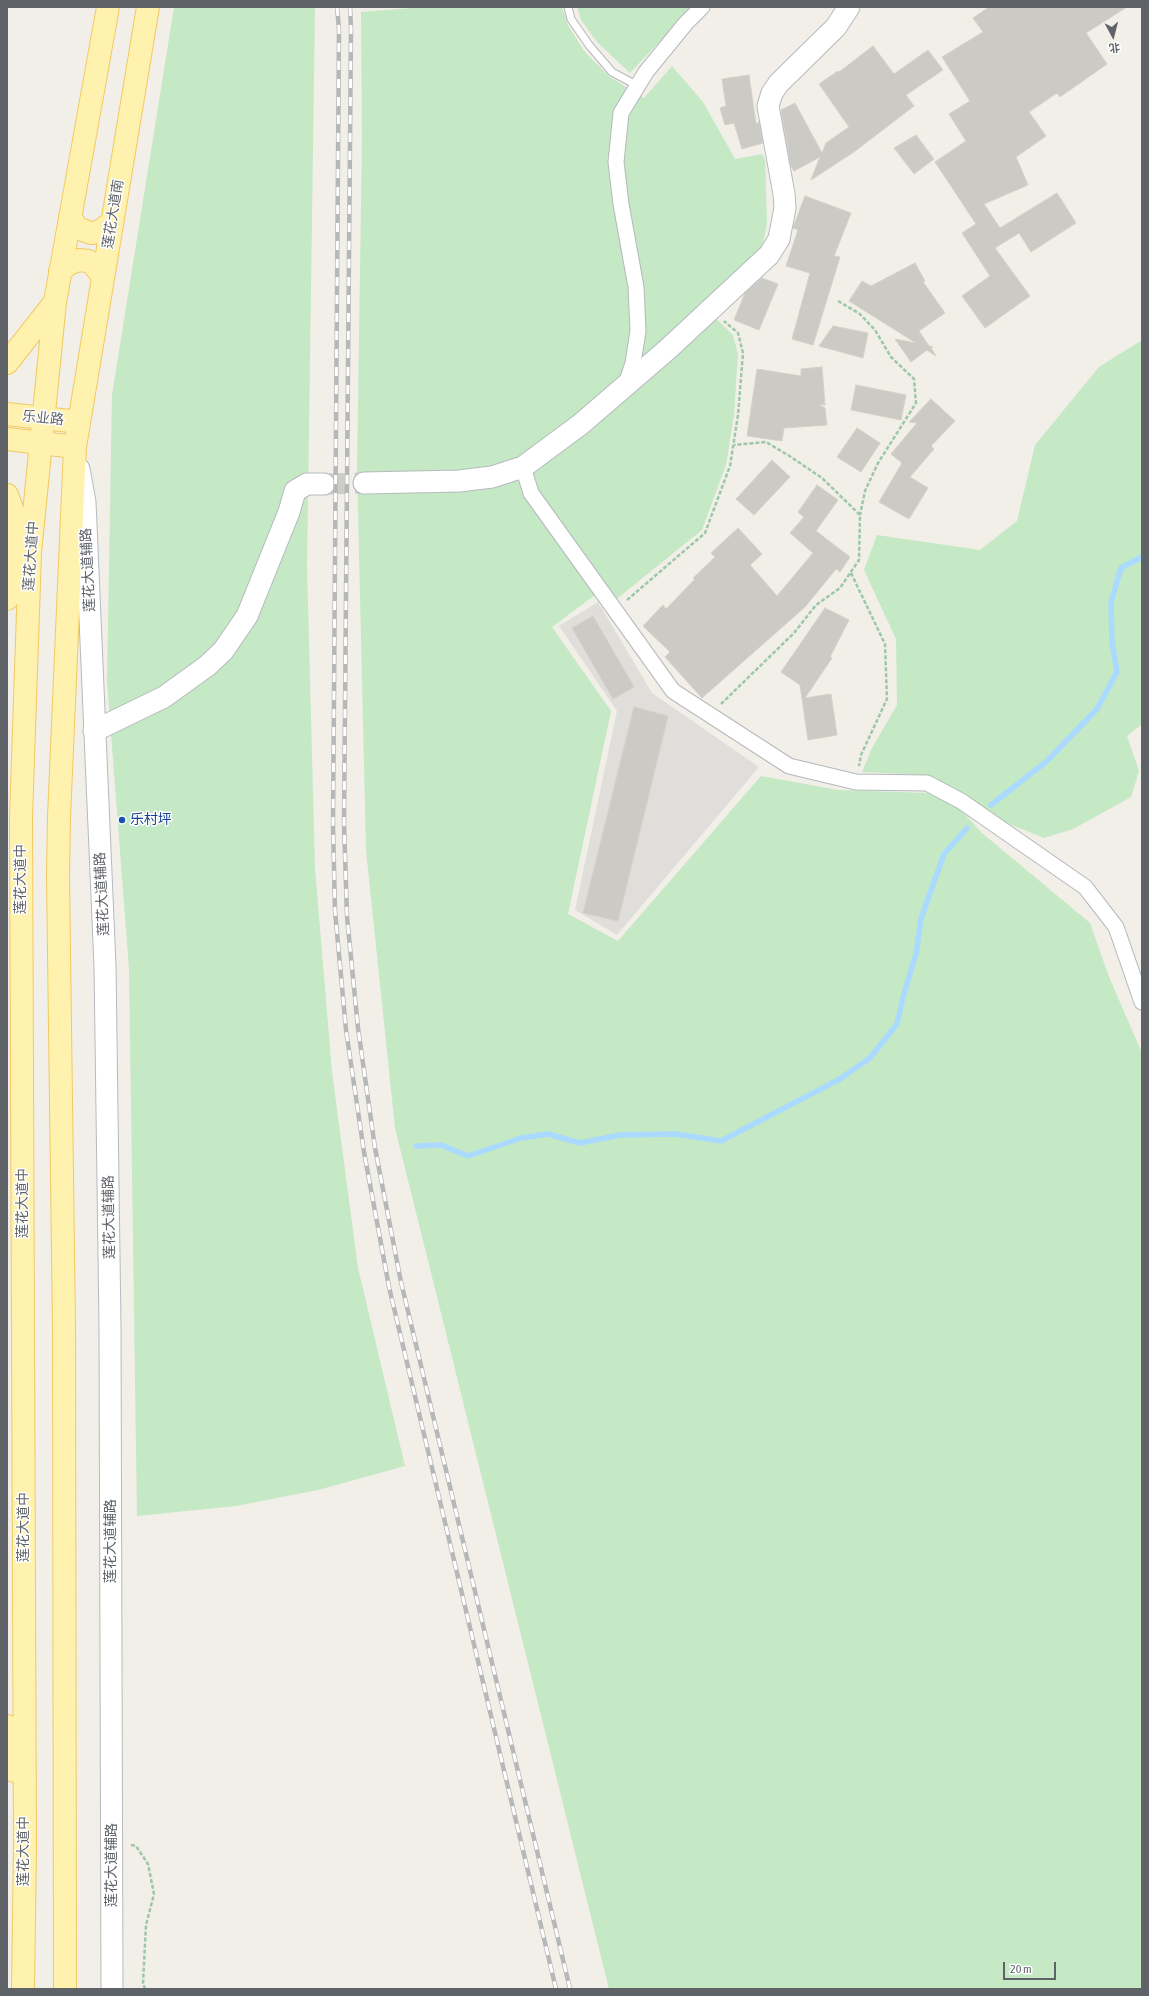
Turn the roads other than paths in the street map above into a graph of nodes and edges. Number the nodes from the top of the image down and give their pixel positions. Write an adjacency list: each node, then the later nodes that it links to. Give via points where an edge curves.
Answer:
1 (108, 7): 7 (main road)
2 (148, 7): 8 (main road, 莲花大道南)
3 (568, 7): 6 (lane, via 571,19 612,72)
4 (702, 7): 6 (street, via 646,72)
5 (849, 7): 13 (street, via 836,26 779,83 768,106 785,208 779,239 770,255)
6 (638, 86): 13 (street, via 621,113 616,162 636,287 638,331 633,363)
7 (70, 216): 8 (main road, via 77,228 91,233 99,232); 9 (main road)
8 (112, 222): 10 (main road, 莲花大道南)
9 (60, 271): 10 (main road, via 70,263 88,261); 11 (main road)
10 (103, 277): 16 (main road, 莲花大道南)
11 (55, 302): 12 (main road); 15 (main road)
12 (7, 363)
13 (625, 386): 20 (street, via 581,424)
14 (7, 414): 15 (main road, 乐业路)
15 (44, 419): 16 (main road, 乐业路); 18 (main road, 莲花大道中)
16 (78, 422): 19 (main road)
17 (7, 439): 18 (main road, 乐业路)
18 (42, 444): 19 (main road, 乐业路); 24 (main road, 莲花大道中)
19 (75, 447): 26 (street, 莲花大道辅路, via 85,502); 31 (main road, via 58,876 64,1327)
20 (523, 467): 21 (street, via 492,477 459,481); 27 (street, via 530,493 672,691 789,766 856,782 927,783 961,801 1085,887 1116,927)
21 (364, 483)
22 (324, 484): 26 (street, via 307,484 295,492 247,616 223,651 164,697)
23 (7, 495): 25 (main road, via 14,514)
24 (30, 553): 25 (main road); 29 (main road, 莲花大道中, via 21,817)
25 (7, 601)
26 (94, 731): 32 (street, 莲花大道辅路, via 105,966 110,1328)
27 (1142, 1002)
28 (7, 1726): 29 (main road)
29 (25, 1846): 30 (main road, 莲花大道中)
30 (22, 1989)
31 (65, 1989)
32 (112, 1989)

